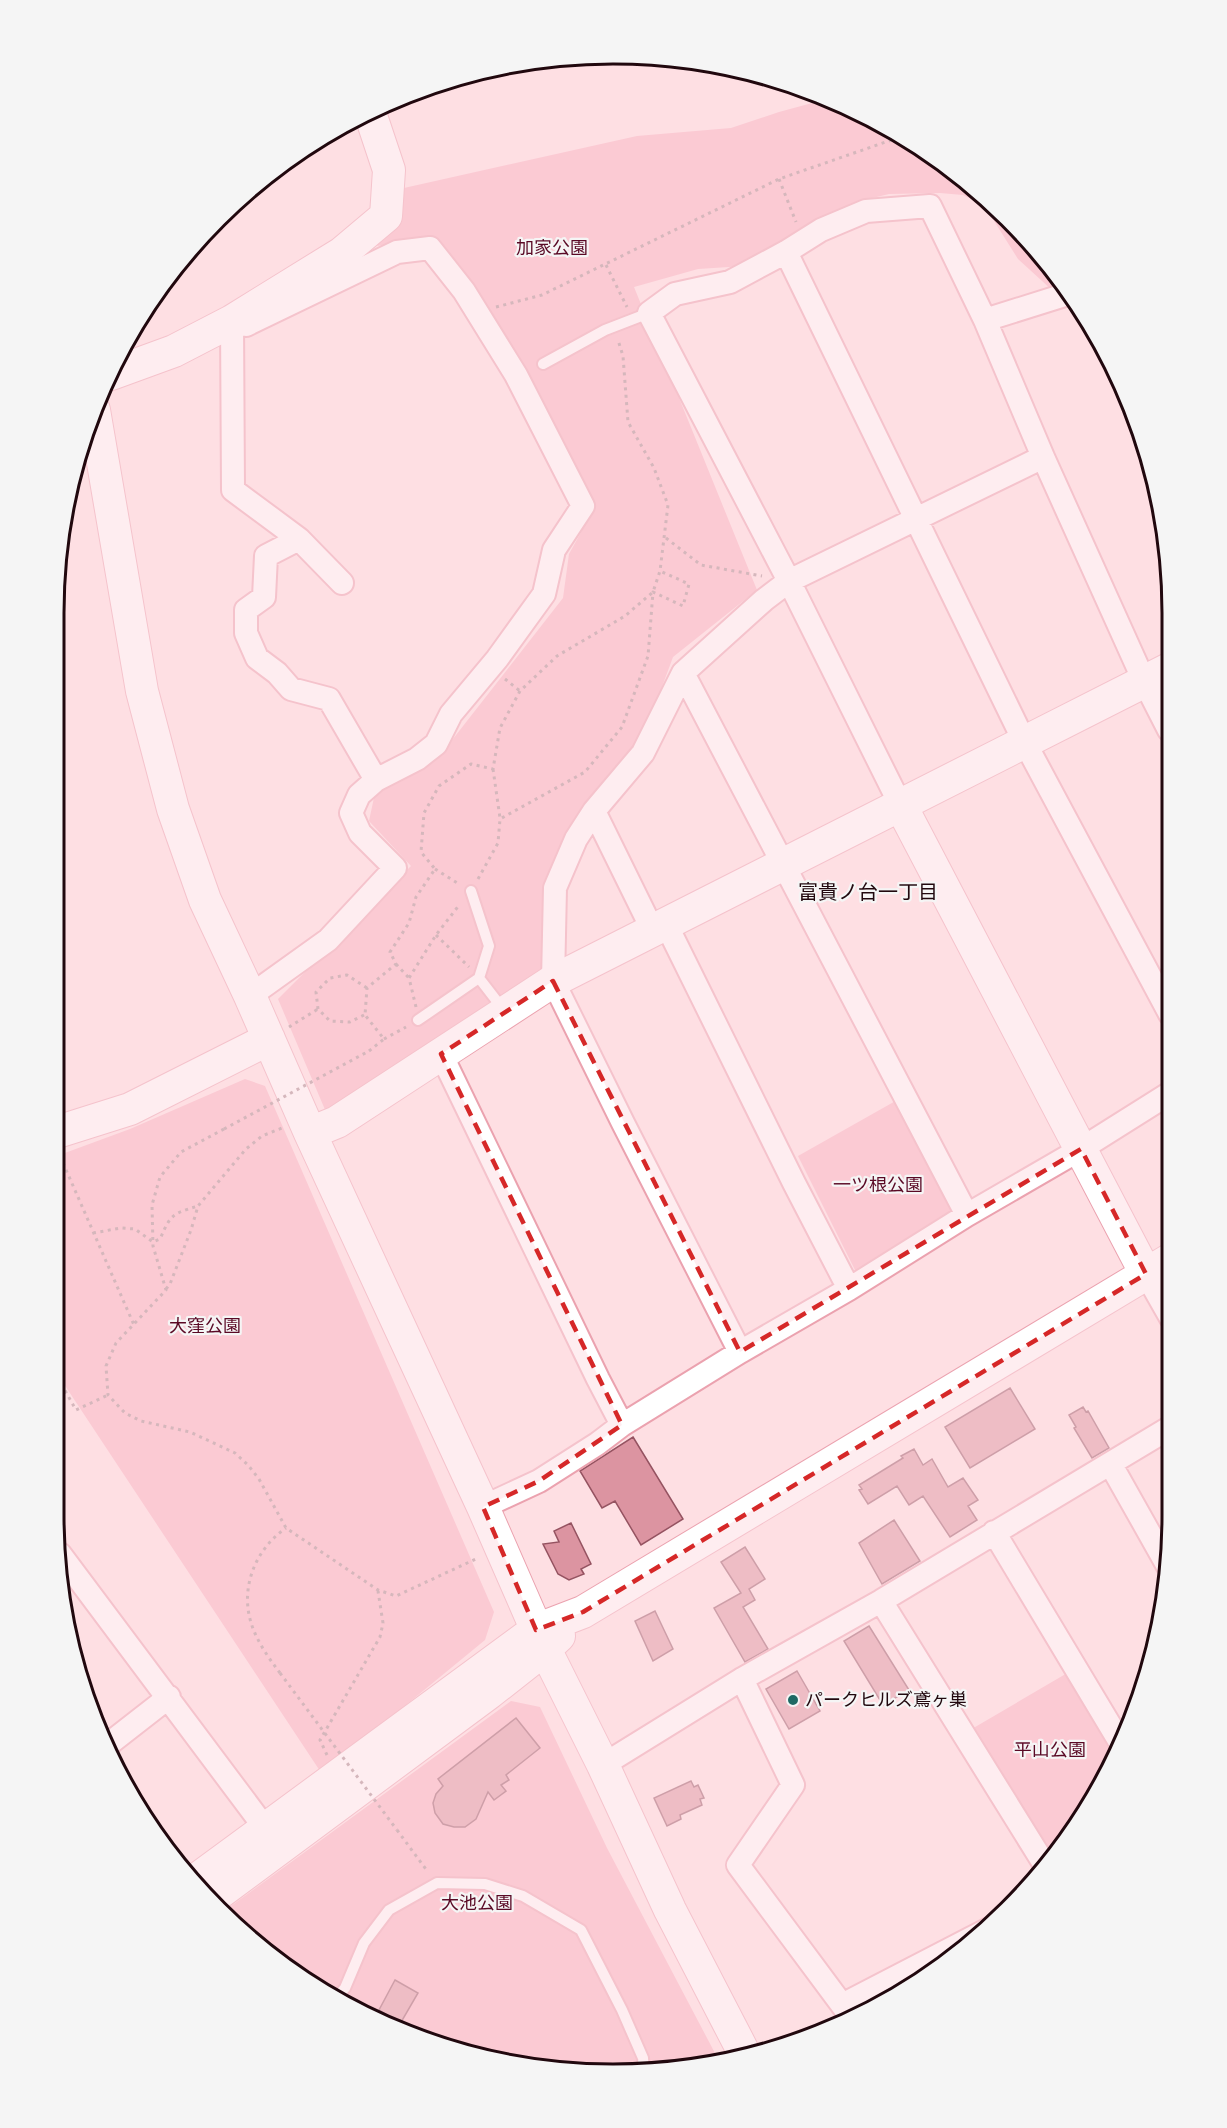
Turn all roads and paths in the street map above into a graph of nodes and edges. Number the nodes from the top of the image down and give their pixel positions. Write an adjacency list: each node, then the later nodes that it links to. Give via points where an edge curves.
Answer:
1 (372, 120): 10 (street, via 389,170 386,216 342,253)
2 (891, 140): 3 (path)
3 (779, 179): 4 (path); 5 (path)
4 (795, 247): 8 (street, via 730,282 675,294); 9 (street, via 821,230 866,211 930,206); 16 (street)
5 (606, 265): 7 (path, via 542,295); 8 (path)
6 (1061, 296): 9 (street)
7 (477, 312): 10 (street, via 430,248 397,252 246,325); 28 (street, via 516,375 583,506 554,550 544,594 451,714 436,744 417,759)
8 (641, 316): 12 (lane, via 605,330); 21 (street)
9 (985, 320): 15 (street)
10 (232, 321): 13 (street, via 174,351); 18 (street, via 232,490)
11 (623, 356): 17 (path, via 628,422 669,505)
12 (543, 364)
13 (121, 370)
14 (97, 428): 42 (street, via 142,691 173,809 205,900)
15 (1043, 457): 16 (street); 24 (street)
16 (914, 519): 21 (street); 26 (street)
17 (666, 538): 19 (path); 21 (path, via 701,565 760,575)
18 (299, 539): 20 (street); 28 (street, via 266,556 264,597 246,610 246,633 257,658 291,689 329,699)
19 (660, 571): 22 (path); 22 (path, via 690,584 683,606)
20 (342, 583)
21 (785, 584): 23 (street); 29 (street)
22 (653, 592): 27 (path, via 624,616 556,656 520,691 500,728); 31 (path, via 648,656 622,727 585,772)
23 (683, 673): 30 (street, via 643,753); 32 (street)
24 (1157, 675): 25 (street); 26 (street)
25 (1162, 698)
26 (1024, 741): 29 (street); 43 (street)
27 (493, 770): 31 (path); 33 (path, via 471,764 439,786 424,813 421,852)
28 (375, 780): 42 (street, via 359,795 351,813 360,833 395,868 328,940)
29 (900, 804): 32 (street); 54 (street)
30 (594, 811): 35 (street); 40 (street, via 576,839 555,888)
31 (500, 819): 34 (path, via 498,843)
32 (783, 865): 35 (street); 57 (street)
33 (435, 869): 34 (path); 37 (path, via 416,897 409,923 390,952)
34 (471, 891): 36 (path); 39 (lane, via 489,946)
35 (660, 927): 40 (street); 62 (street)
36 (436, 935): 38 (path); 39 (path)
37 (396, 964): 38 (path); 41 (path)
38 (409, 978): 47 (path)
39 (479, 978): 45 (lane); 47 (lane)
40 (553, 981): 45 (street); 65 (street)
41 (367, 988): 44 (path, via 347,975 330,978 316,992); 46 (path)
42 (250, 996): 48 (street)
43 (1162, 999)
44 (318, 1009): 46 (path, via 330,1022 350,1022); 48 (path)
45 (505, 1012): 50 (street)
46 (364, 1015): 49 (path)
47 (418, 1020): 49 (path)
48 (268, 1039): 52 (street); 53 (street)
49 (384, 1039): 59 (path, bridge, via 369,1051 181,1152 160,1177 152,1205)
50 (441, 1054): 52 (street, via 337,1122); 68 (street)
51 (1162, 1098): 54 (street)
52 (298, 1129): 56 (path, via 262,1136 246,1149); 71 (street)
53 (64, 1139)
54 (1081, 1149): 57 (street); 60 (street)
55 (64, 1160): 58 (path)
56 (198, 1206): 59 (path, via 174,1214 160,1239); 63 (path)
57 (967, 1215): 62 (street)
58 (93, 1233): 59 (path, via 135,1229); 64 (path)
59 (153, 1242): 63 (path)
60 (1158, 1266): 61 (street); 79 (street)
61 (1162, 1282)
62 (849, 1289): 65 (street)
63 (166, 1290): 64 (path)
64 (134, 1325): 67 (path, via 110,1353 106,1366)
65 (740, 1352): 68 (street)
66 (64, 1389): 67 (path, via 76,1410)
67 (108, 1395): 72 (path, via 125,1413 141,1421 190,1432 236,1453 259,1479)
68 (622, 1425): 71 (street, via 539,1481)
69 (1162, 1433): 70 (street)
70 (1111, 1465): 73 (street); 74 (street)
71 (483, 1507): 79 (street)
72 (286, 1528): 77 (path); 89 (path, bridge, via 260,1553 250,1576 250,1619 264,1652)
73 (994, 1532): 78 (street); 82 (street)
74 (1161, 1553)
75 (478, 1558): 77 (path, via 396,1596)
76 (73, 1585): 81 (street)
77 (378, 1590): 84 (path, via 383,1623 380,1637 320,1740)
78 (881, 1601): 80 (street); 87 (street)
79 (540, 1640): 85 (street); 86 (street); 90 (street, via 489,1693)
80 (742, 1678): 85 (street); 93 (street, via 793,1785 738,1865)
81 (169, 1697): 83 (street); 86 (street)
82 (1116, 1735)
83 (113, 1740)
84 (328, 1756)
85 (603, 1765): 94 (street, via 670,1910)
86 (265, 1828): 88 (street)
87 (1041, 1859)
88 (201, 1876)
89 (437, 1883): 92 (lane, via 390,1910 364,1943); 95 (lane, via 485,1884 523,1896 581,1930)
90 (217, 1894)
91 (930, 1963): 93 (street)
92 (342, 1992)
93 (847, 2011)
94 (742, 2048)
95 (643, 2062)

